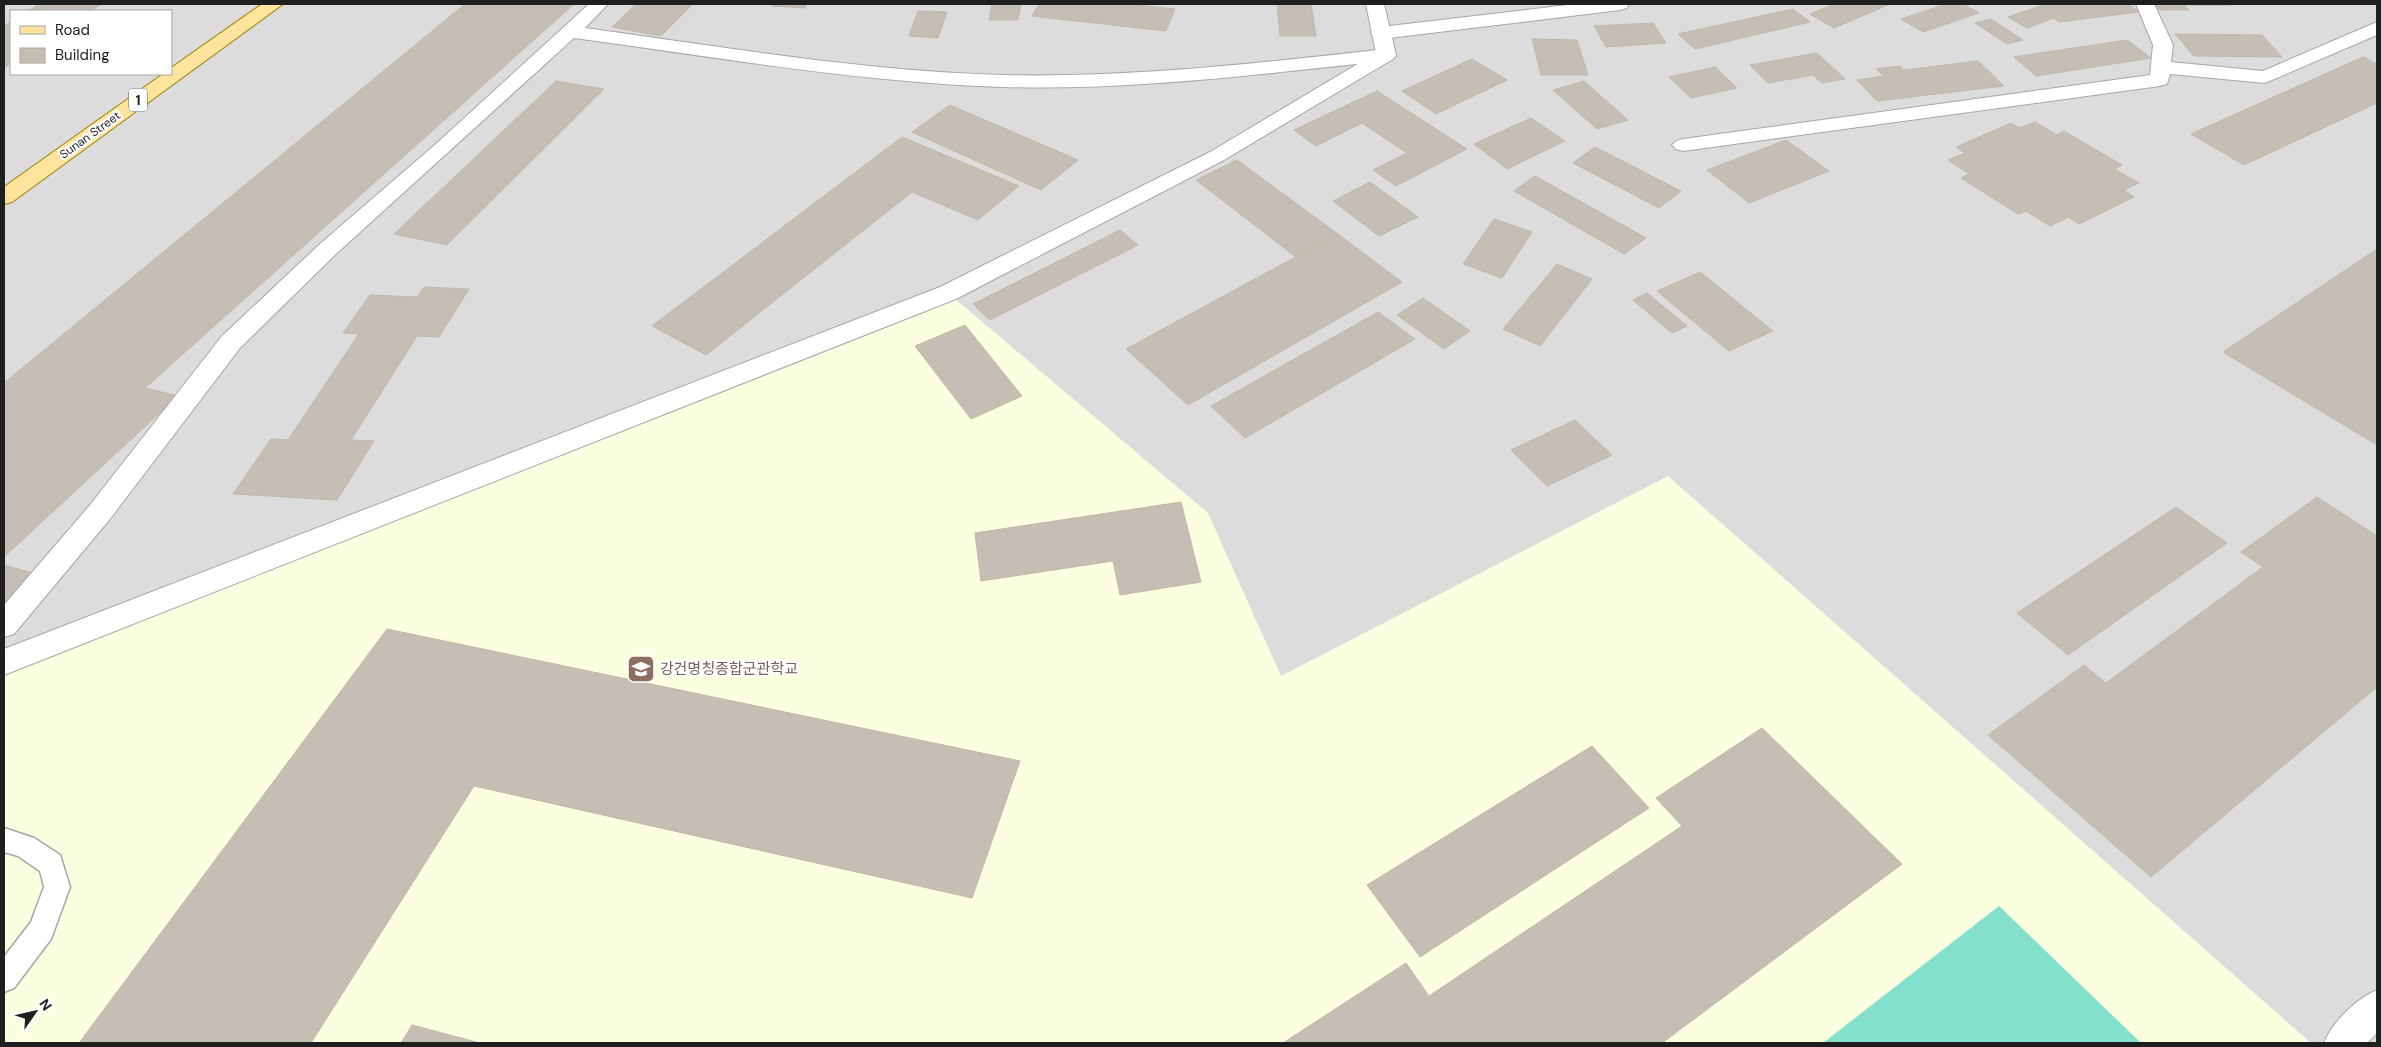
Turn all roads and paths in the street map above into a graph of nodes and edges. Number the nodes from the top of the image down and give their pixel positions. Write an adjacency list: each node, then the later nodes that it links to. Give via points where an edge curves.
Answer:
1 (274, 4): 11 (main road, Sunan Street / 1)
2 (599, 4): 7 (street)
3 (1375, 4): 8 (street)
4 (1620, 4): 8 (street)
5 (2146, 4): 9 (street, via 2163,45)
6 (2377, 28): 9 (street, via 2265,77)
7 (570, 32): 8 (street, via 899,76 1065,81 1195,75); 12 (street, via 329,248 231,342 100,512)
8 (1383, 44): 13 (street, via 1217,156 948,293)
9 (2161, 67): 10 (street, via 2160,80)
10 (1684, 145)
11 (4, 198)
12 (4, 626)
13 (4, 662)
14 (4, 840): 15 (lane, via 25,846 51,864 57,888 42,930)
15 (4, 978)
16 (2377, 1008): 17 (street)
17 (2342, 1043)

